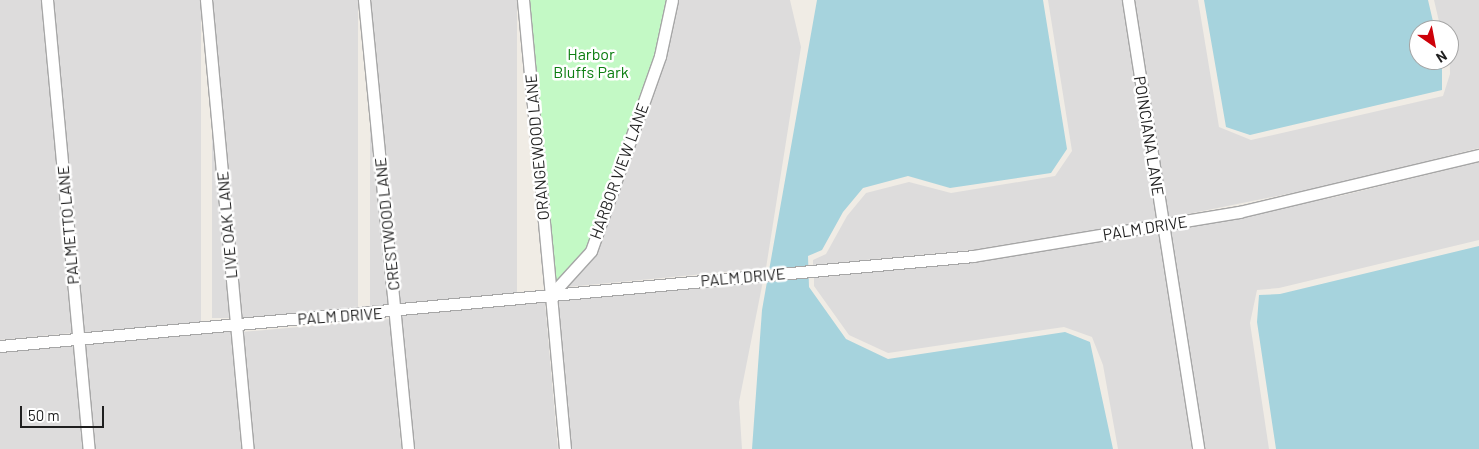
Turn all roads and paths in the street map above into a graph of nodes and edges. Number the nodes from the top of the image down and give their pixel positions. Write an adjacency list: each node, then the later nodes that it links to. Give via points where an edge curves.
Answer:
1 (47, 0): 12 (street, PALMETTO LANE)
2 (206, 0): 11 (street, LIVE OAK LANE)
3 (364, 0): 10 (street, CRESTWOOD LANE)
4 (523, 0): 9 (street, ORANGEWOOD LANE)
5 (672, 0): 9 (street, HARBOR VIEW LANE, via 660,56 591,251)
6 (1128, 0): 8 (street, POINCIANA LANE)
7 (1479, 155): 8 (street, PALM DRIVE, via 1339,190)
8 (1164, 225): 9 (street, PALM DRIVE, via 973,256); 18 (street, POINCIANA LANE)
9 (551, 294): 10 (street, PALM DRIVE); 17 (street)
10 (395, 312): 11 (street, PALM DRIVE); 16 (street, CRESTWOOD LANE)
11 (236, 324): 12 (street, PALM DRIVE); 15 (street, LIVE OAK LANE)
12 (78, 338): 13 (street, PALM DRIVE); 14 (street, PALMETTO LANE)
13 (0, 346)
14 (89, 449)
15 (248, 449)
16 (408, 449)
17 (565, 449)
18 (1198, 449)

